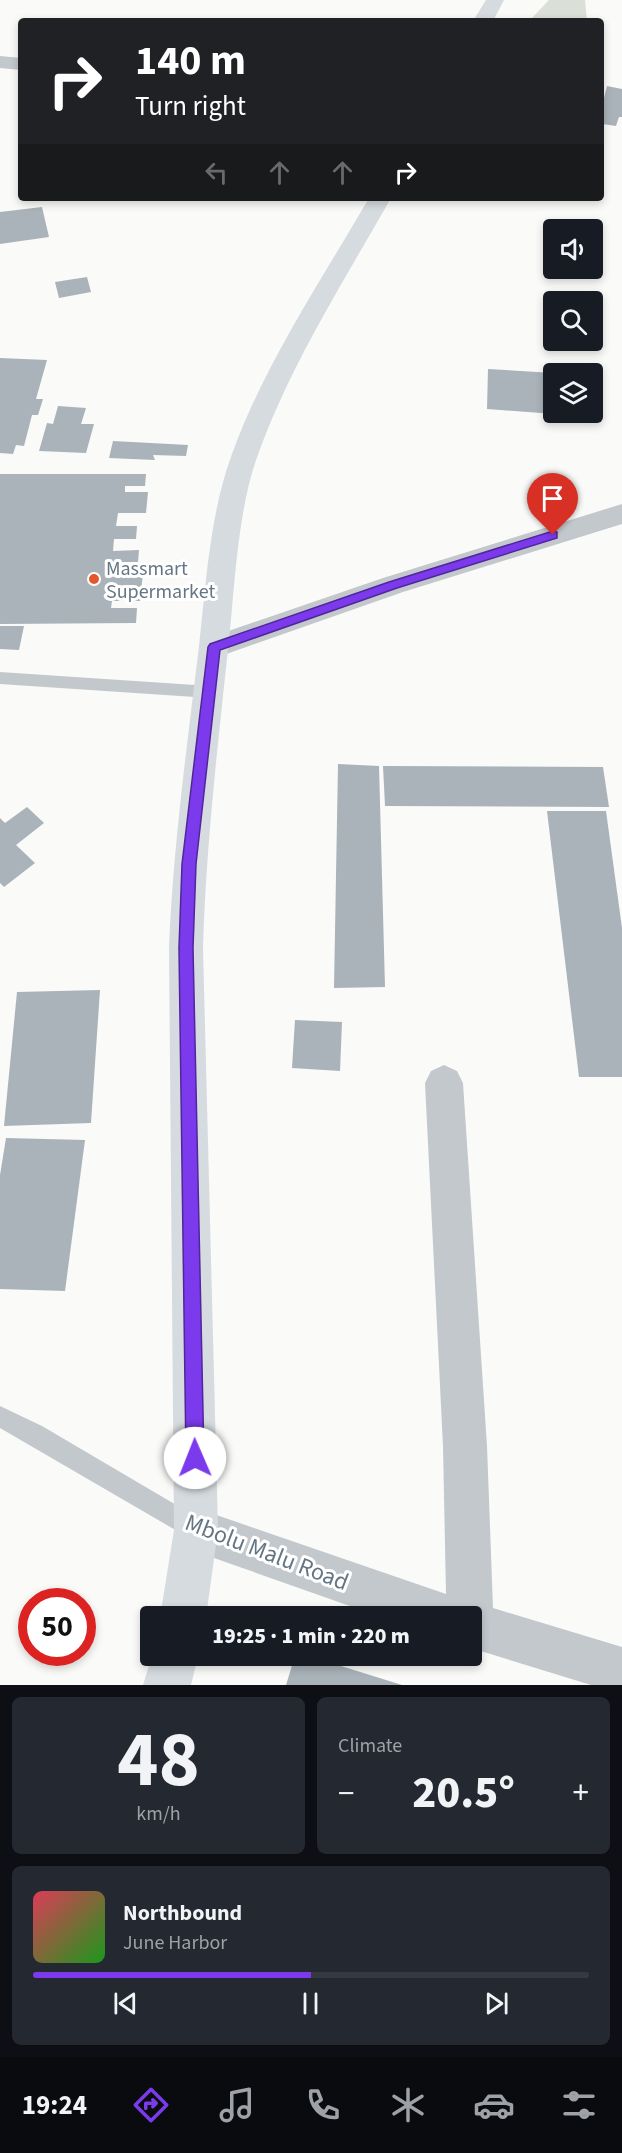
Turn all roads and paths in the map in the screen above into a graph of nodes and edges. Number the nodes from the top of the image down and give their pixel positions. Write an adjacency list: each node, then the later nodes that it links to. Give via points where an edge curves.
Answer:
1 (495, 0): 2 (main road)
2 (485, 18)
3 (0, 62): 4 (street)
4 (18, 64)
5 (378, 201): 7 (main road, via 280,372 245,453 230,519)
6 (622, 514): 7 (street, via 393,585)
7 (214, 647): 9 (main road)
8 (0, 678): 9 (lane)
9 (210, 692): 12 (main road, via 189,864 186,948)
10 (444, 1083): 15 (street, via 465,1446)
11 (0, 1417): 12 (lane, Mbolu Malu Road)
12 (196, 1530): 13 (main road); 14 (street, Mbolu Malu Road)
13 (185, 1606)
14 (415, 1606)
15 (470, 1606)
16 (482, 1628): 18 (street)
17 (172, 1666): 19 (main road)
18 (622, 1671)
19 (167, 1685)

